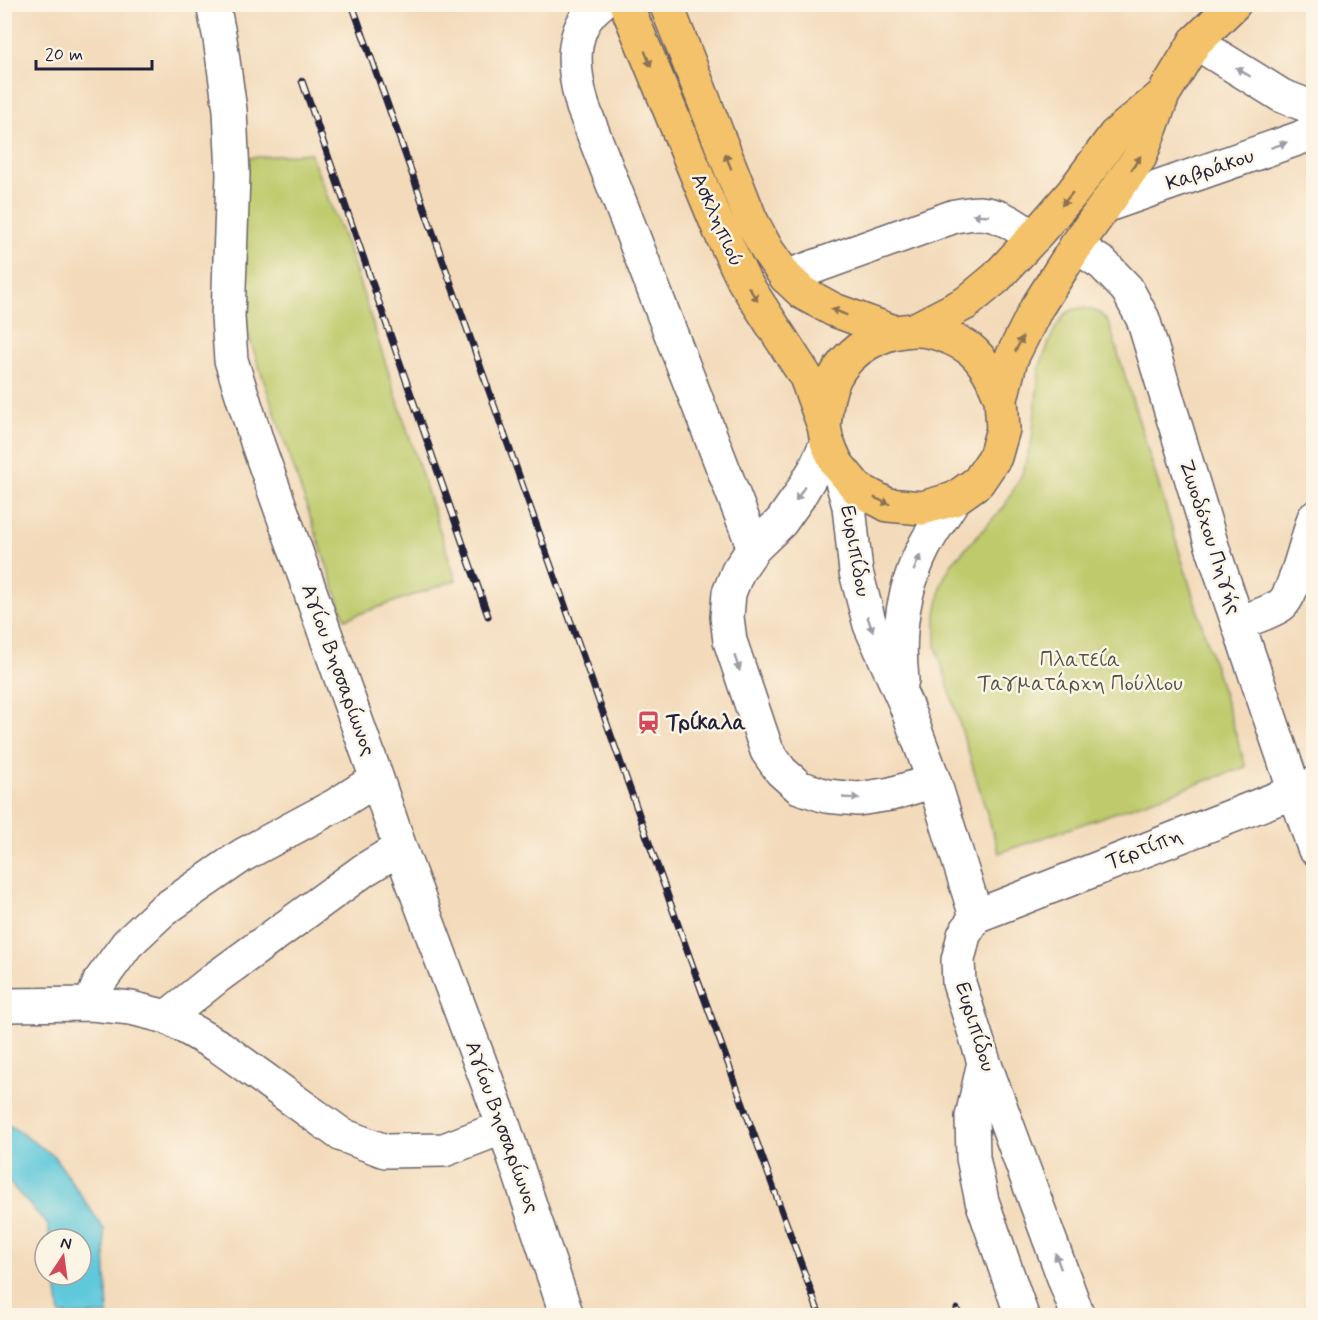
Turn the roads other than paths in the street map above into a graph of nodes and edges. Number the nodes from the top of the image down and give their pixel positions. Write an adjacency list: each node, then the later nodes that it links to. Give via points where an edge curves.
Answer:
1 (213, 4): 23 (street, Αγίου Βησσαρίωνος, via 230,110 231,360)
2 (600, 4): 20 (street, via 581,28 576,46 574,68 583,107)
3 (626, 4): 17 (main road, Ασκληπιού, one-way to 17, via 720,231 744,281 806,377)
4 (666, 4): 14 (main road, Ασκληπιού, one-way to 4, via 751,220)
5 (1206, 4): 7 (main road, Ασκληπιού)
6 (1234, 4): 7 (main road, Ασκληπιού)
7 (1195, 42): 8 (main road, Ασκληπιού); 9 (street, one-way to 7, via 1282,96)
8 (1163, 95): 11 (main road, Ασκληπιού, one-way to 8, via 1140,157); 12 (main road, Ασκληπιού, one-way to 12, via 1115,135)
9 (1314, 108)
10 (1314, 130): 11 (street, Καβράκου, one-way to 10)
11 (1105, 206): 13 (main road, Ασκληπιού)
12 (1033, 238): 14 (street, one-way to 14, via 999,216 955,216); 15 (main road, Ασκληπιού, via 966,303)
13 (1076, 246): 16 (main road, Ασκληπιού, one-way to 13, via 1011,359 1036,309); 21 (street, Ζωοδόχου Πηγής, via 1103,264 1127,289 1143,319)
14 (786, 277): 15 (main road, Ασκληπιού, one-way to 14, via 834,310 803,293)
15 (905, 331): 16 (main road, Ασκληπιού, via 945,335 971,350 990,372); 17 (main road, Ασκληπιού, via 870,341 850,356 835,377 826,400)
16 (1001, 399): 18 (main road, Ασκληπιού, via 1003,429 994,457 978,482)
17 (829, 444): 18 (main road, Ασκληπιού, one-way to 18, via 858,489 888,505 922,508); 20 (street, one-way to 20, via 781,522); 22 (street, Ευριπίδου, one-way to 22, via 849,506 856,572 870,625)
18 (954, 499): 22 (street, Ευριπίδου, one-way to 18, via 899,655 909,581 924,546)
19 (1314, 518): 21 (street, via 1291,591 1283,603)
20 (754, 548): 24 (street, one-way to 24, via 729,593 727,617 730,641 767,751 781,771 799,787 826,796 858,799 891,794)
21 (1238, 623): 25 (street, Ζωοδόχου Πηγής)
22 (905, 703): 24 (street, Ευριπίδου)
23 (377, 779): 26 (street, Αγίου Βησσαρίωνος); 29 (street, via 336,806 243,855 162,911 127,944 100,981)
24 (934, 780): 28 (street, Ευριπίδου)
25 (1304, 787): 27 (street, Ζωοδόχου Πηγής); 28 (street, Τερτίπη)
26 (400, 848): 31 (street, via 364,870); 33 (street, Αγίου Βησσαρίωνος)
27 (1314, 848)
28 (976, 916): 32 (street, Ευριπίδου, via 964,935 958,960 959,983)
29 (91, 1004): 30 (street); 31 (street)
30 (4, 1005)
31 (167, 1017): 33 (street, via 219,1047 342,1135 385,1151 444,1150)
32 (984, 1062): 35 (street, via 972,1117 973,1158 982,1201); 36 (street, Ευριπίδου, one-way to 32)
33 (504, 1127): 34 (street, Αγίου Βησσαρίωνος)
34 (567, 1316)
35 (1022, 1316)
36 (1078, 1316)

